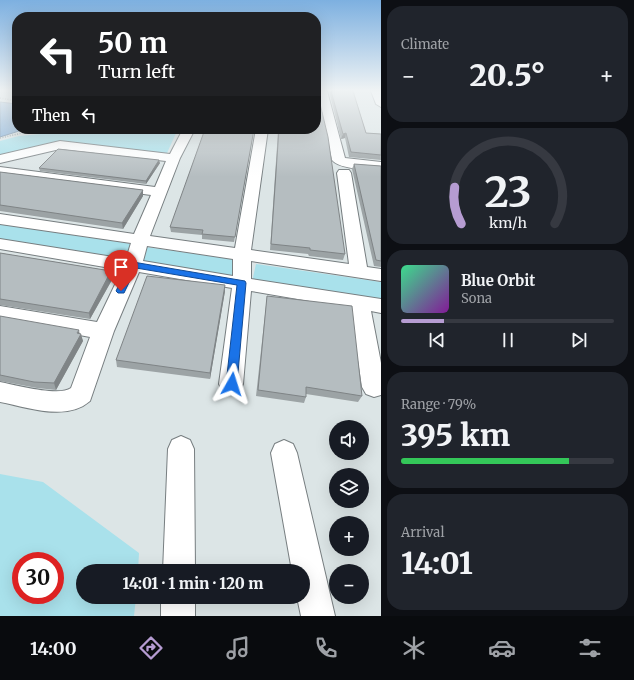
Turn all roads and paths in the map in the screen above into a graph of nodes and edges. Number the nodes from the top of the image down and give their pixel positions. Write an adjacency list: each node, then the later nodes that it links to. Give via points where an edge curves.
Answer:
1 (329, 120): 8 (street, via 339,160 344,163)
2 (18, 134): 5 (path)
3 (186, 134): 6 (street)
4 (261, 134): 15 (street)
5 (0, 138)
6 (174, 158): 7 (street, via 60,145); 11 (street)
7 (0, 159)
8 (381, 166)
9 (0, 171): 11 (street)
10 (344, 173): 17 (street)
11 (160, 192): 13 (street)
12 (0, 219): 13 (street)
13 (140, 240): 15 (street); 16 (street)
14 (0, 244): 16 (street)
15 (242, 255): 17 (street); 19 (street)
16 (133, 265): 19 (street); 23 (street)
17 (359, 272): 18 (street)
18 (381, 275)
19 (242, 283): 20 (street); 24 (street)
20 (359, 303): 21 (street); 25 (street)
21 (381, 306)
22 (0, 313): 23 (street)
23 (103, 330): 26 (street, via 81,394 75,400 56,402)
24 (232, 384)
25 (374, 388)
26 (0, 392)
27 (181, 449): 29 (street)
28 (284, 453): 32 (street)
29 (179, 564)
30 (178, 604): 31 (street)
31 (178, 616)
32 (318, 616)

